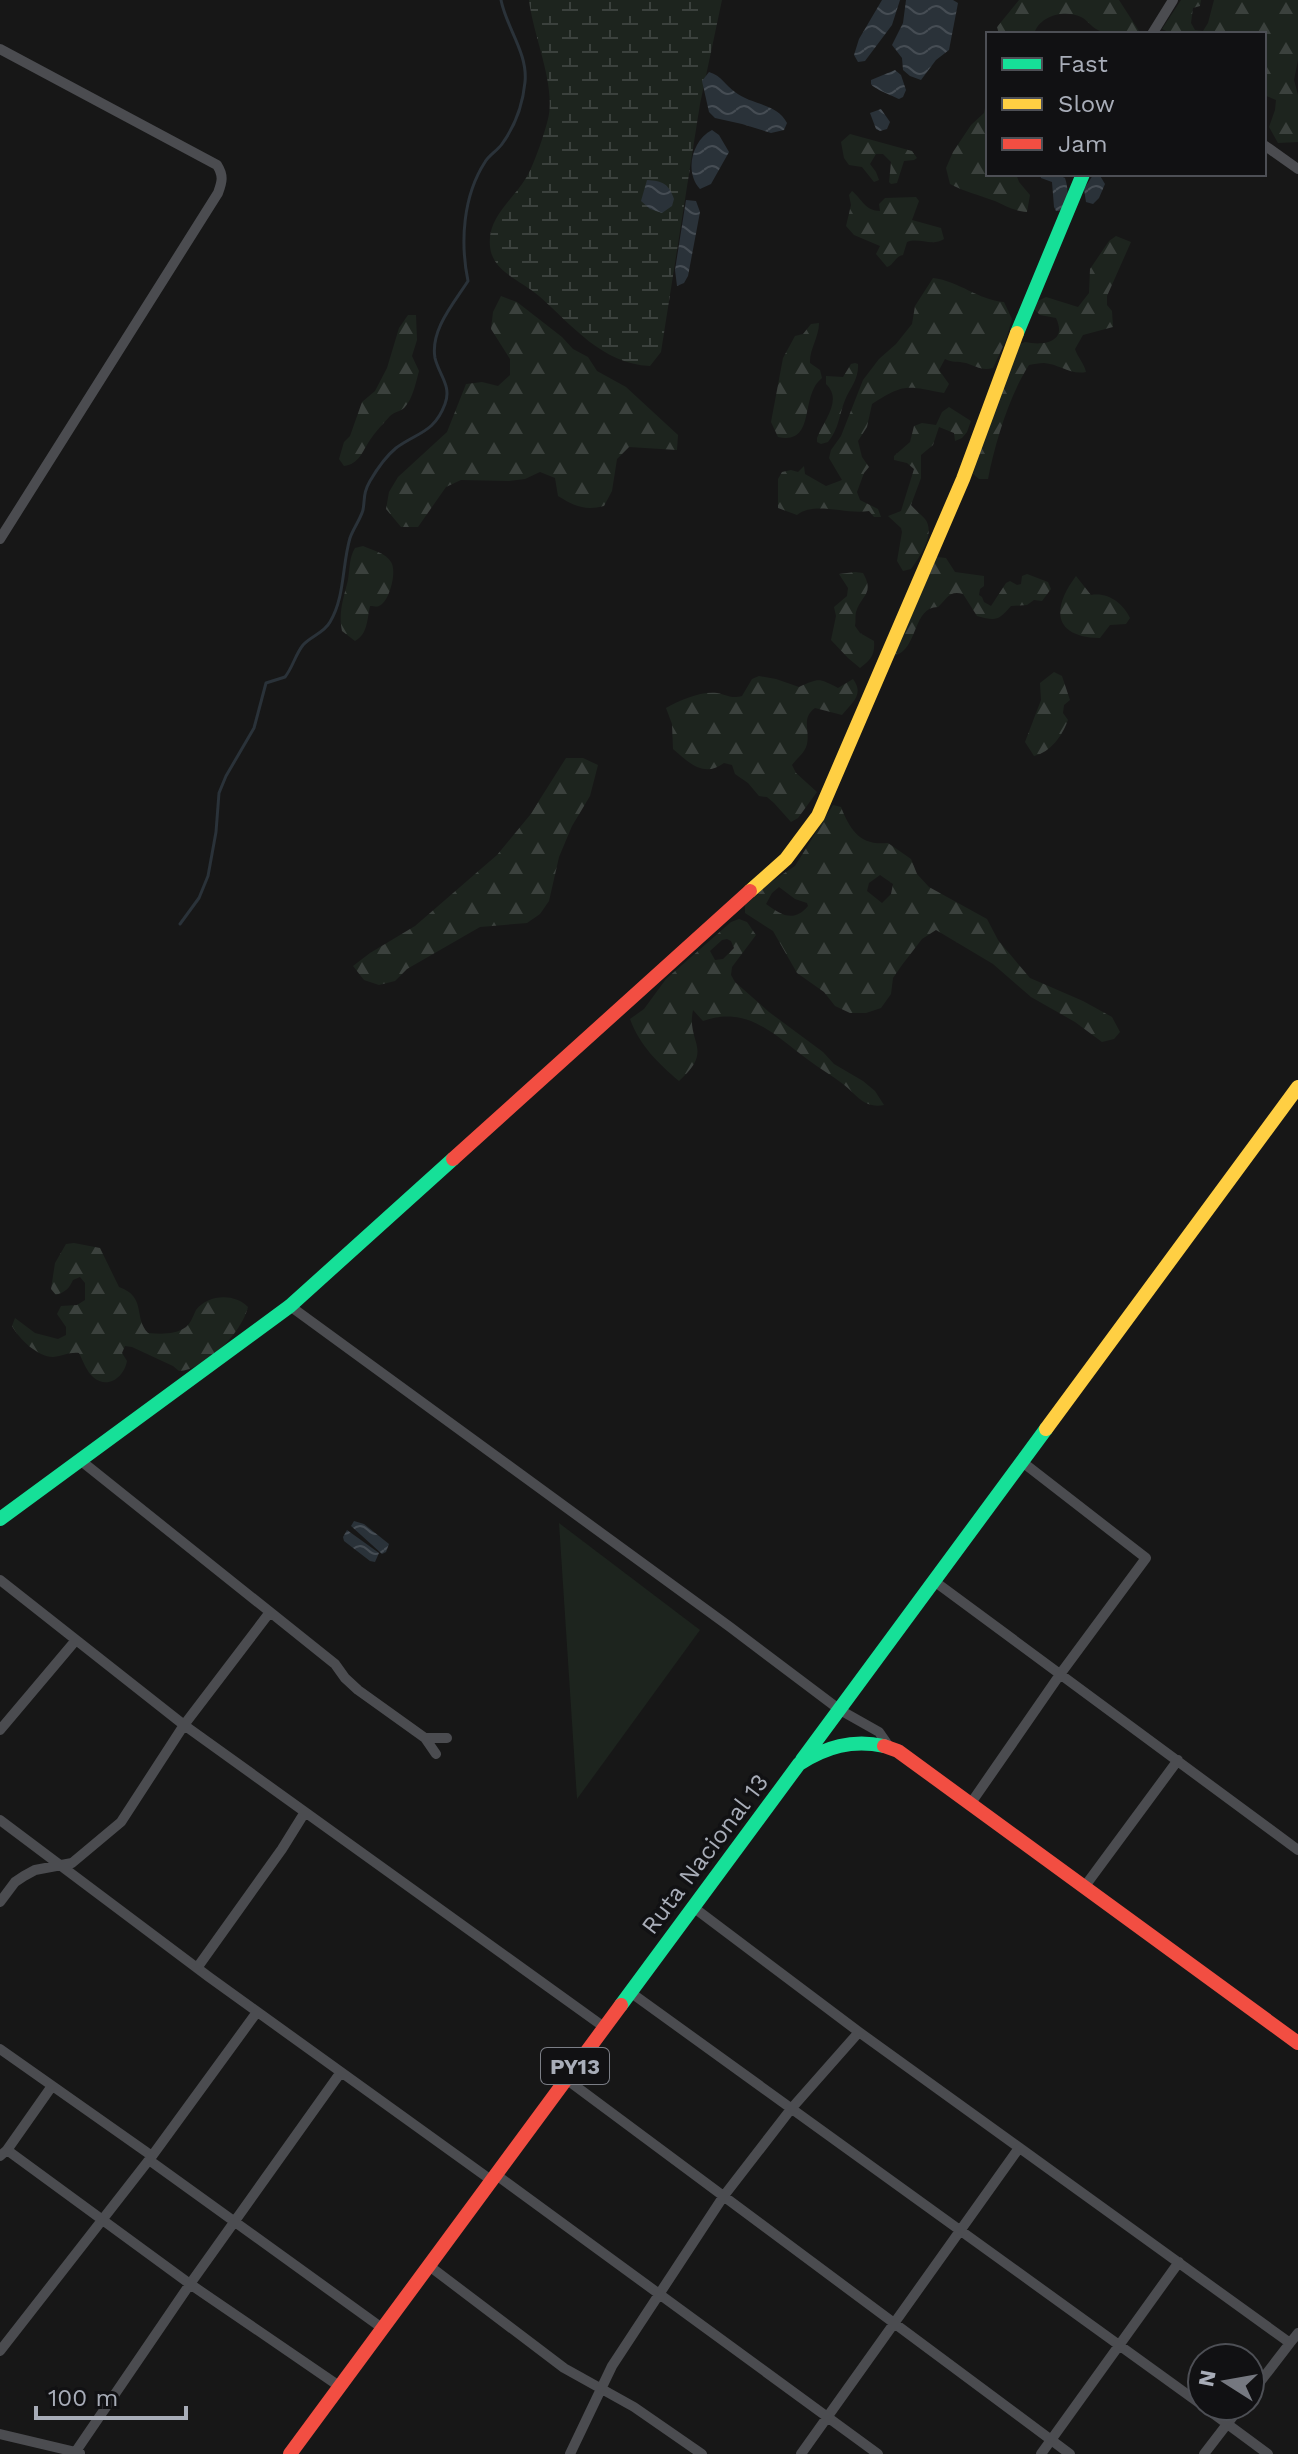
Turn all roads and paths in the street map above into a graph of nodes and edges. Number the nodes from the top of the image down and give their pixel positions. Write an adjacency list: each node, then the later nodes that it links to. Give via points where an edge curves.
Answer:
1 (1173, 0): 2 (street)
2 (1153, 32)
3 (0, 49): 7 (street, via 217,165 222,182)
4 (1266, 146): 5 (street)
5 (1298, 169)
6 (1082, 176): 9 (main road, via 963,479 818,816 786,859)
7 (0, 539)
8 (1298, 1087): 11 (main road)
9 (290, 1306): 10 (main road); 18 (street)
10 (80, 1460): 12 (main road); 15 (street)
11 (1021, 1461): 14 (main road); 17 (street, via 1146,1558)
12 (0, 1519)
13 (0, 1580): 16 (street)
14 (934, 1581): 17 (street); 18 (main road)
15 (270, 1612): 19 (street); 21 (street, via 335,1664 358,1690)
16 (76, 1640): 19 (street); 20 (street)
17 (1061, 1673): 25 (street); 27 (street)
18 (840, 1710): 23 (street, via 879,1732); 26 (main road)
19 (184, 1725): 28 (street); 31 (street, via 121,1822 72,1863)
20 (0, 1730)
21 (425, 1738): 22 (street); 24 (street)
22 (447, 1738)
23 (889, 1747): 26 (main road, Ruta Nacional 13 / PY13, via 878,1742 838,1746); 27 (main road, Ruta Nacional 13 / PY13)
24 (436, 1754)
25 (1178, 1760): 30 (street); 32 (street)
26 (799, 1764): 34 (main road, Ruta Nacional 13 / PY13)
27 (971, 1803): 32 (main road, Ruta Nacional 13 / PY13)
28 (305, 1812): 35 (street); 38 (street)
29 (0, 1820): 31 (street)
30 (1298, 1850)
31 (58, 1864): 33 (street, via 24,1876); 35 (street)
32 (1085, 1886): 40 (main road, Ruta Nacional 13 / PY13)
33 (0, 1902)
34 (693, 1907): 36 (main road, Ruta Nacional 13 / PY13); 39 (street)
35 (197, 1968): 37 (street)
36 (630, 1992): 38 (main road, Ruta Nacional 13 / PY13); 45 (street)
37 (257, 2012): 42 (street); 48 (street)
38 (604, 2027): 43 (main road, Ruta Nacional 13 / PY13)
39 (859, 2032): 45 (street); 46 (street)
40 (1298, 2043)
41 (0, 2049): 44 (street)
42 (341, 2072): 49 (street); 52 (street)
43 (566, 2079): 49 (main road, Ruta Nacional 13 / PY13); 50 (street)
44 (52, 2086): 47 (street); 48 (street)
45 (791, 2109): 50 (street); 53 (street)
46 (1019, 2148): 53 (street); 54 (street)
47 (3, 2153): 51 (street)
48 (150, 2158): 51 (street); 52 (street)
49 (493, 2177): 55 (main road, Ruta Nacional 13 / PY13); 57 (street)
50 (723, 2197): 57 (street); 58 (street)
51 (101, 2220): 56 (street); 63 (street)
52 (234, 2222): 56 (street); 59 (street)
53 (959, 2230): 58 (street); 62 (street)
54 (1179, 2262): 61 (street); 62 (street)
55 (428, 2265): 59 (main road, Ruta Nacional 13 / PY13); 66 (street, via 564,2368)
56 (190, 2284): 65 (street); 73 (street)
57 (660, 2294): 66 (street); 68 (street)
58 (894, 2323): 68 (street); 72 (street)
59 (382, 2328): 65 (main road, Ruta Nacional 13 / PY13)
60 (1298, 2333): 61 (street)
61 (1290, 2343): 64 (street)
62 (1120, 2346): 67 (street); 72 (street)
63 (0, 2351)
64 (1266, 2374)
65 (339, 2386): 74 (main road, Ruta Nacional 13 / PY13)
66 (601, 2388): 75 (street); 76 (street)
67 (1186, 2394)
68 (827, 2416): 77 (street); 78 (street)
69 (1225, 2422): 70 (street)
70 (1228, 2424): 81 (street); 82 (street)
71 (0, 2434): 73 (street)
72 (1050, 2440): 79 (street); 80 (street)
73 (77, 2453)
74 (290, 2454)
75 (570, 2454)
76 (702, 2454)
77 (801, 2454)
78 (878, 2454)
79 (1041, 2454)
80 (1070, 2454)
81 (1204, 2454)
82 (1268, 2454)

